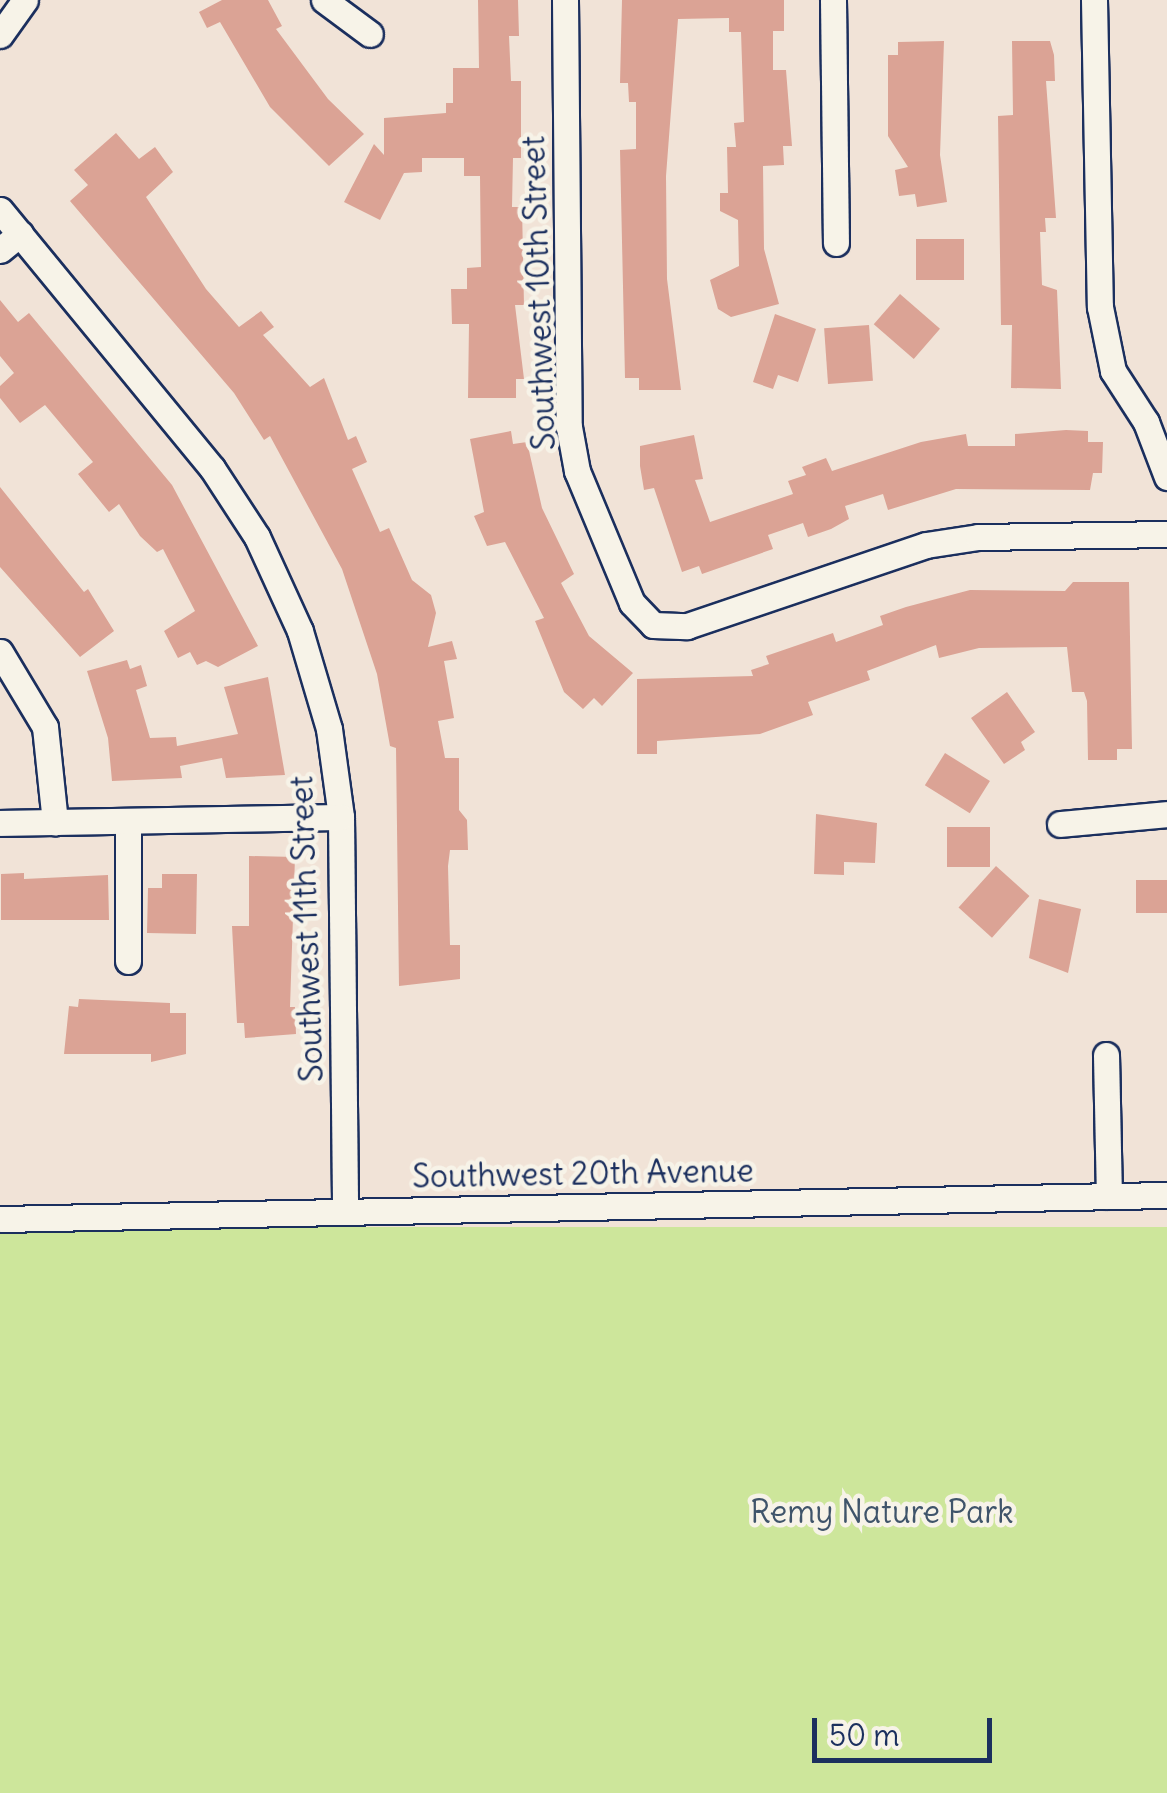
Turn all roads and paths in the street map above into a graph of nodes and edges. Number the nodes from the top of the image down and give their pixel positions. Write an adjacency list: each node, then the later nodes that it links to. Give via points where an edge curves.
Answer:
1 (25, 0): 7 (street)
2 (324, 0): 6 (street)
3 (565, 0): 12 (street, Southwest 10th Street, via 569,427 577,471 632,603 653,625 687,626 926,545 978,537)
4 (833, 0): 10 (street)
5 (1094, 0): 11 (street, via 1100,307 1114,371 1146,422)
6 (370, 34)
7 (0, 35)
8 (0, 210): 9 (street, Southwest 11th Street)
9 (10, 242): 15 (street, Southwest 11th Street, via 212,468 258,537 319,686)
10 (836, 243)
11 (1167, 476)
12 (1167, 534)
13 (0, 652): 16 (street, via 45,727)
14 (1167, 814): 19 (street)
15 (342, 817): 17 (street); 24 (street, Southwest 11th Street)
16 (55, 822): 17 (street); 18 (street)
17 (128, 822): 20 (street)
18 (0, 823)
19 (1060, 824)
20 (128, 961)
21 (1106, 1055): 23 (street)
22 (1167, 1195): 23 (street, Southwest 20th Avenue)
23 (1108, 1196): 24 (street, Southwest 20th Avenue)
24 (345, 1211): 25 (street, Southwest 20th Avenue)
25 (0, 1218)

